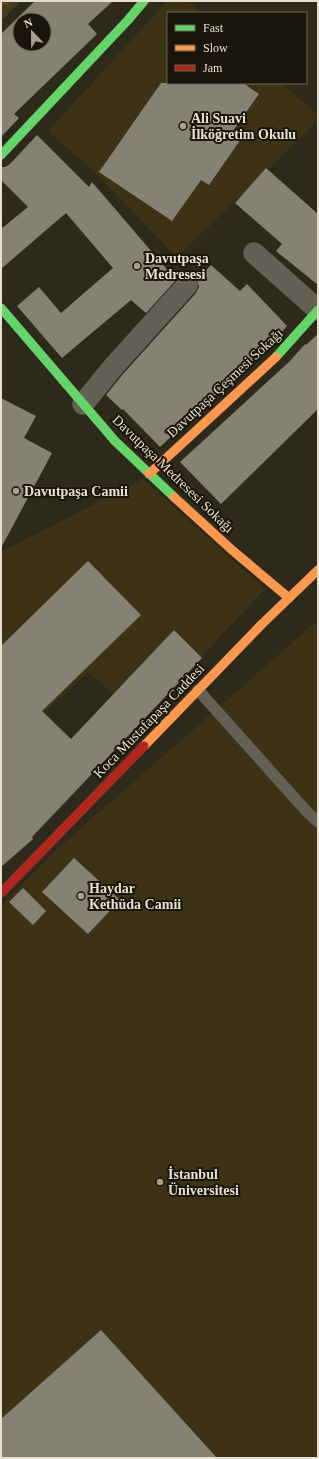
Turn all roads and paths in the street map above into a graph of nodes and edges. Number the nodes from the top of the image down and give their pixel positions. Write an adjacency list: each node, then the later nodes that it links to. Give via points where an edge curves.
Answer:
1 (144, 1): 2 (street)
2 (1, 155)
3 (254, 253): 6 (street)
4 (186, 285): 7 (street)
5 (1, 308): 7 (street, Davutpaşa Medresesi Sokağı)
6 (318, 310): 8 (street, Davutpaşa Çeşmesi Sokağı, via 282,352)
7 (83, 404): 8 (street, Davutpaşa Medresesi Sokağı)
8 (149, 474): 10 (street, Davutpaşa Medresesi Sokağı)
9 (318, 570): 10 (street, Koca Mustafapaşa Caddesi)
10 (288, 598): 11 (street, Koca Mustafapaşa Caddesi)
11 (198, 690): 12 (lane); 13 (street, Koca Mustafapaşa Caddesi)
12 (318, 822)
13 (1, 893)

